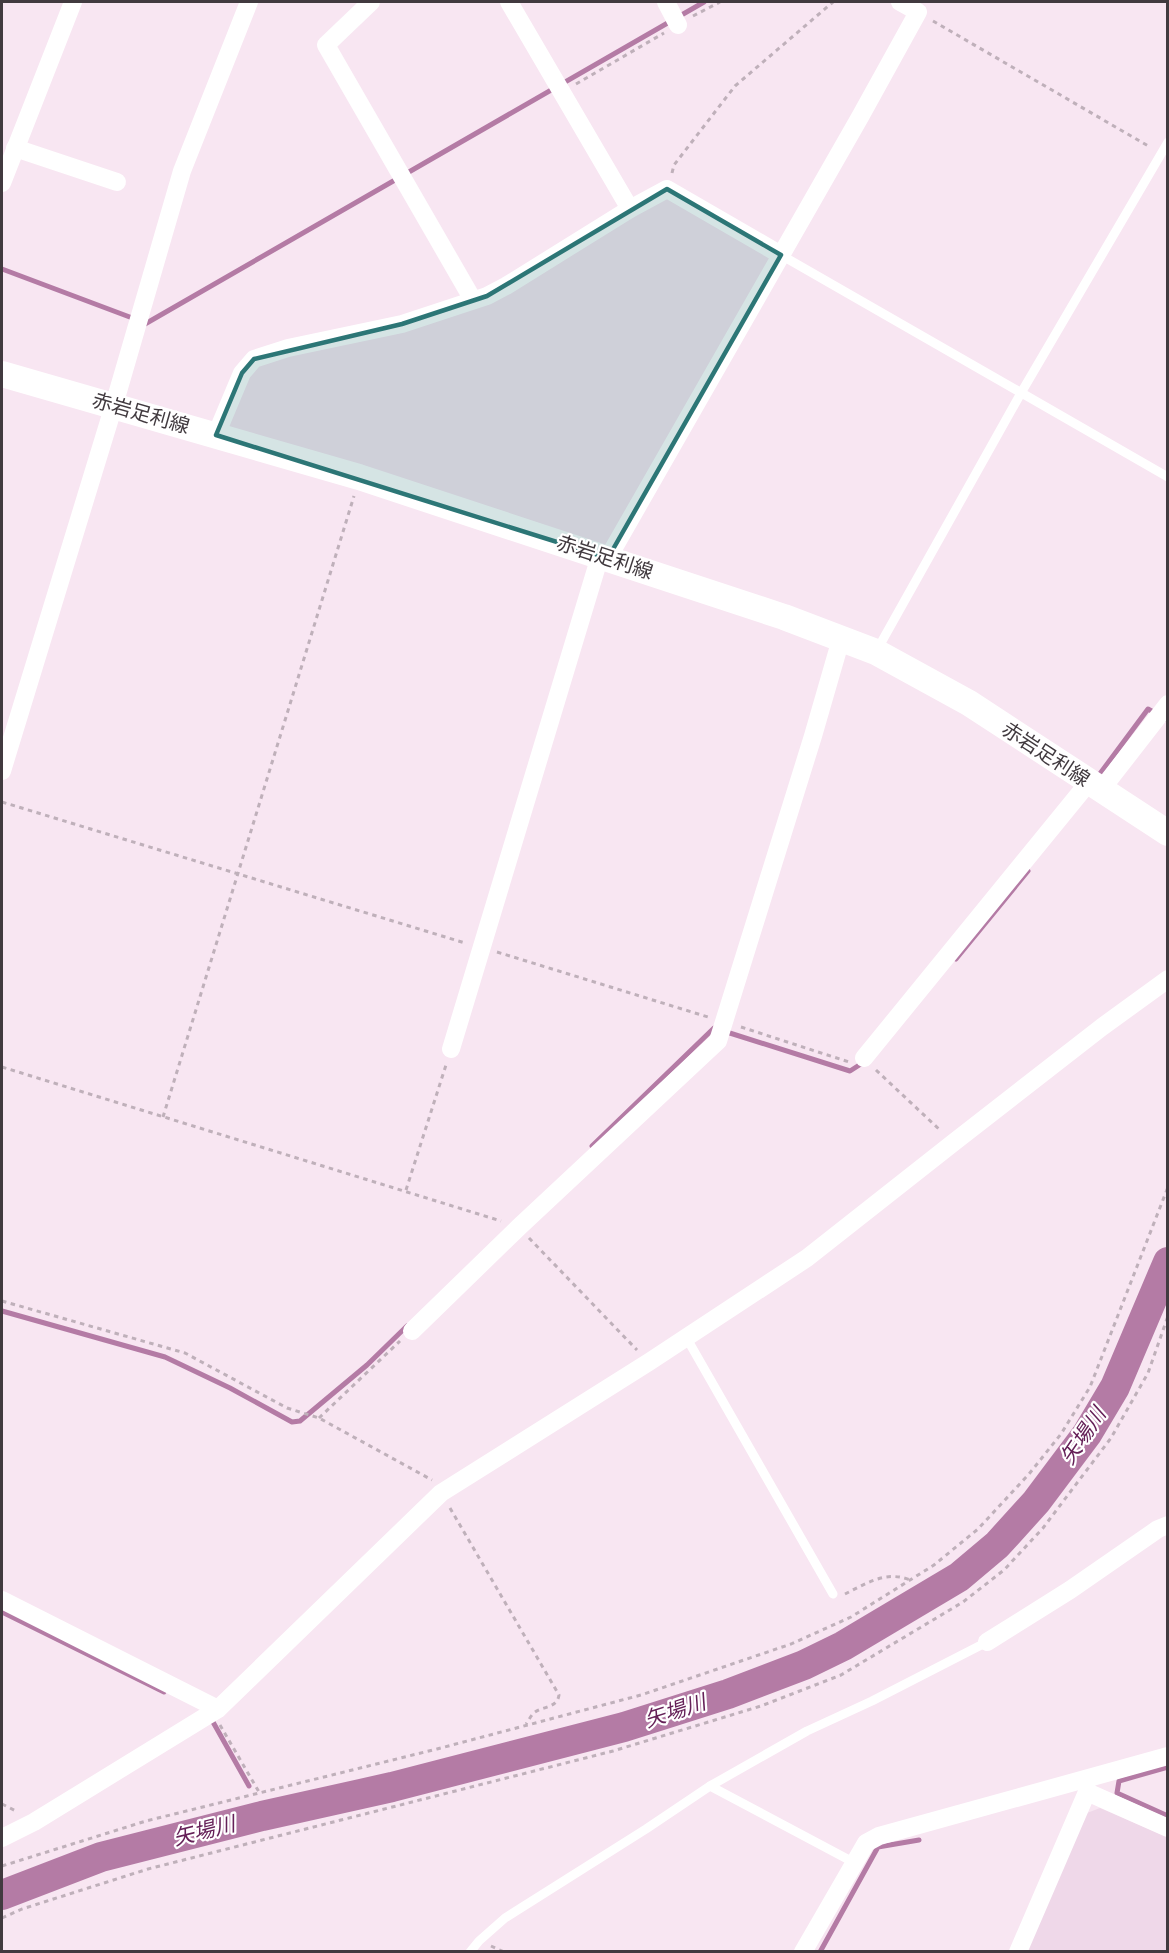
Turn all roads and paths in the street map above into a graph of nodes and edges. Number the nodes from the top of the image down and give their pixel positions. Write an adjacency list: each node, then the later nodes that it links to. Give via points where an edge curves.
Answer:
1 (73, 2): 12 (street)
2 (249, 2): 22 (street, via 182,171)
3 (371, 2): 19 (street, via 326,45)
4 (509, 2): 10 (street)
5 (720, 2): 9 (path)
6 (833, 2): 16 (path, via 735,86 674,165)
7 (900, 2): 8 (street)
8 (918, 12): 13 (path); 18 (street)
9 (673, 15): 10 (path)
10 (562, 92): 17 (street)
11 (1167, 142): 13 (lane)
12 (15, 148): 14 (street); 15 (street)
13 (1161, 153): 21 (lane)
14 (117, 182)
15 (2, 183)
16 (667, 189): 17 (street); 18 (street)
17 (630, 209): 19 (street, via 506,286)
18 (781, 255): 21 (lane); 26 (street)
19 (473, 300): 23 (street, via 402,324 288,348 255,359 242,373)
20 (2, 374): 22 (main road, 赤岩足利線)
21 (1021, 393): 25 (lane); 28 (lane)
22 (114, 405): 23 (main road, 赤岩足利線); 30 (street)
23 (216, 435): 24 (main road, 赤岩足利線)
24 (359, 477): 26 (main road, 赤岩足利線); 37 (path)
25 (1167, 477)
26 (604, 557): 27 (main road, 赤岩足利線); 34 (street)
27 (841, 639): 28 (main road, 赤岩足利線); 40 (street, via 718,1041)
28 (876, 652): 31 (main road, 赤岩足利線, via 969,703)
29 (1167, 704): 31 (street)
30 (2, 771)
31 (1095, 786): 32 (main road, 赤岩足利線); 35 (street)
32 (1167, 833)
33 (1167, 978): 44 (street, via 807,1258)
34 (451, 1049): 39 (path)
35 (864, 1058)
36 (2, 1067): 37 (path)
37 (163, 1117): 39 (path)
38 (1167, 1187): 49 (path, via 1090,1388 1061,1434 978,1529)
39 (406, 1190): 40 (path)
40 (519, 1227): 43 (street); 45 (path)
41 (2, 1301): 46 (path, via 178,1350 286,1408)
42 (1167, 1316): 63 (path, via 1148,1373 1111,1438 1043,1528 1004,1570 963,1602 841,1675 761,1706 613,1751 148,1869)
43 (412, 1331): 46 (path)
44 (686, 1337): 45 (street); 50 (lane)
45 (649, 1362): 47 (street)
46 (319, 1418): 47 (path, via 434,1480)
47 (441, 1493): 53 (street); 54 (path, via 559,1695 558,1701 533,1713)
48 (1167, 1525): 52 (street)
49 (910, 1580): 50 (path, via 892,1575 862,1583 846,1594); 54 (path, via 851,1617 791,1644 640,1695)
50 (833, 1594)
51 (2, 1600): 53 (street)
52 (987, 1642): 56 (lane, via 807,1731)
53 (219, 1709): 58 (path, via 219,1723); 60 (street)
54 (525, 1725): 58 (path)
55 (1167, 1756): 57 (street)
56 (710, 1786): 61 (lane); 64 (lane, via 505,1918)
57 (1086, 1786): 59 (street); 61 (street, via 879,1836 866,1843); 66 (street)
58 (259, 1792): 62 (path, via 134,1824)
59 (1167, 1828)
60 (2, 1838)
61 (854, 1862): 65 (street)
62 (2, 1866)
63 (2, 1918)
64 (470, 1952)
65 (803, 1952)
66 (1018, 1952)

